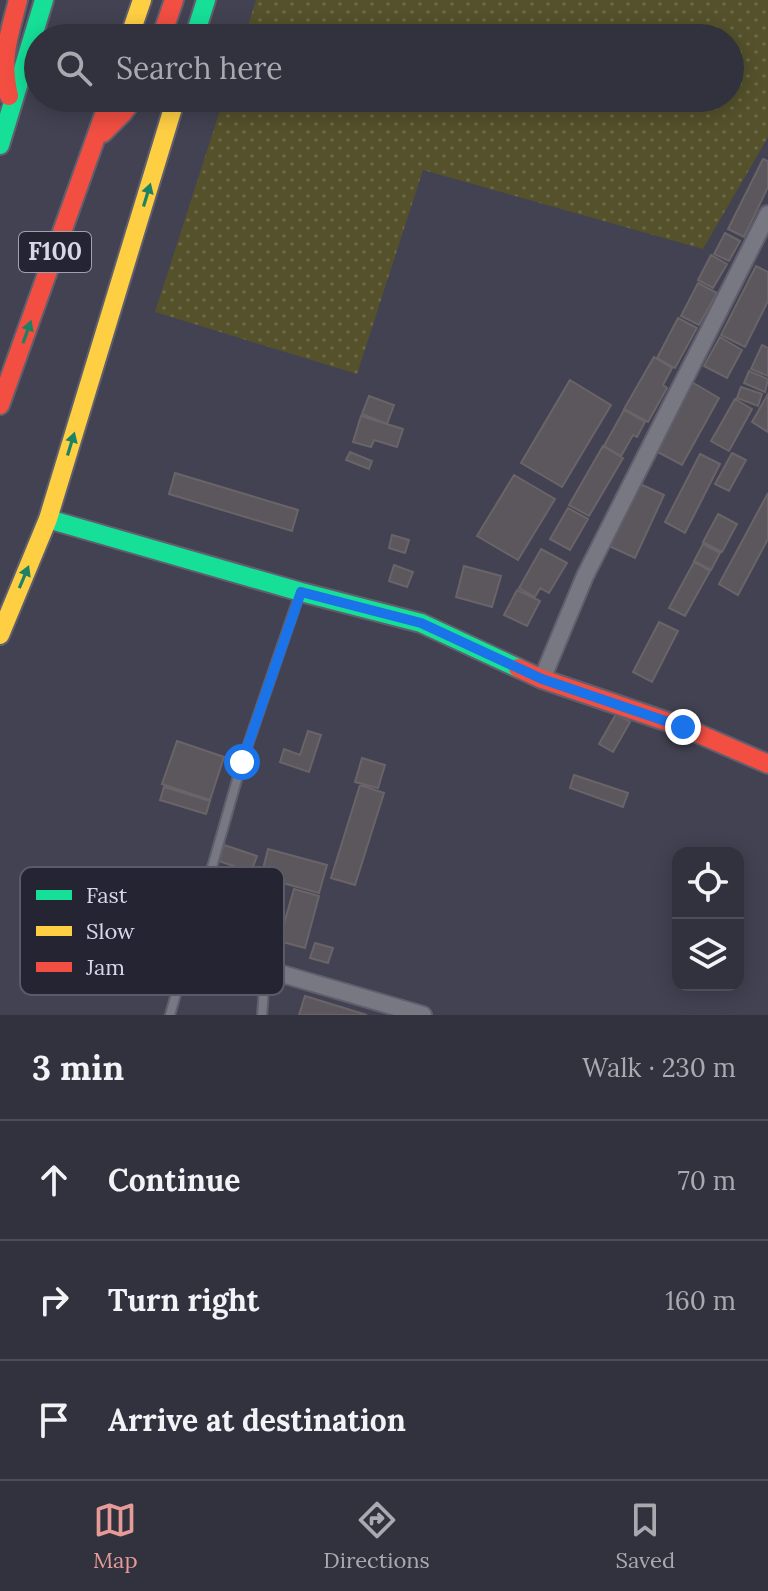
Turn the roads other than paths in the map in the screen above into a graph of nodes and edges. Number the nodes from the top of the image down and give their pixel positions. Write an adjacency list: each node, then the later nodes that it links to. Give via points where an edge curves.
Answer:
1 (18, 0): 11 (main road, via 5,52 4,76)
2 (44, 0): 6 (main road)
3 (142, 0): 7 (main road)
4 (174, 0): 8 (main road)
5 (206, 0): 9 (main road)
6 (37, 24)
7 (134, 24)
8 (166, 24)
9 (198, 24)
10 (24, 66): 11 (main road)
11 (12, 105): 16 (main road)
12 (105, 112): 15 (main road, F100)
13 (124, 112): 15 (main road)
14 (172, 112): 19 (main road, one-way to 14)
15 (96, 141): 18 (main road, F100, one-way to 15)
16 (0, 145)
17 (768, 214): 22 (street, via 585,576)
18 (0, 405)
19 (48, 519): 20 (main road); 21 (main road, one-way to 19)
20 (301, 592): 22 (main road, via 421,623); 24 (lane)
21 (0, 635)
22 (542, 679): 23 (main road, via 683,727)
23 (768, 764)
24 (211, 867)
25 (284, 975): 30 (street)
26 (176, 995): 28 (lane)
27 (263, 995): 29 (lane)
28 (170, 1015)
29 (262, 1015)
30 (423, 1015)

